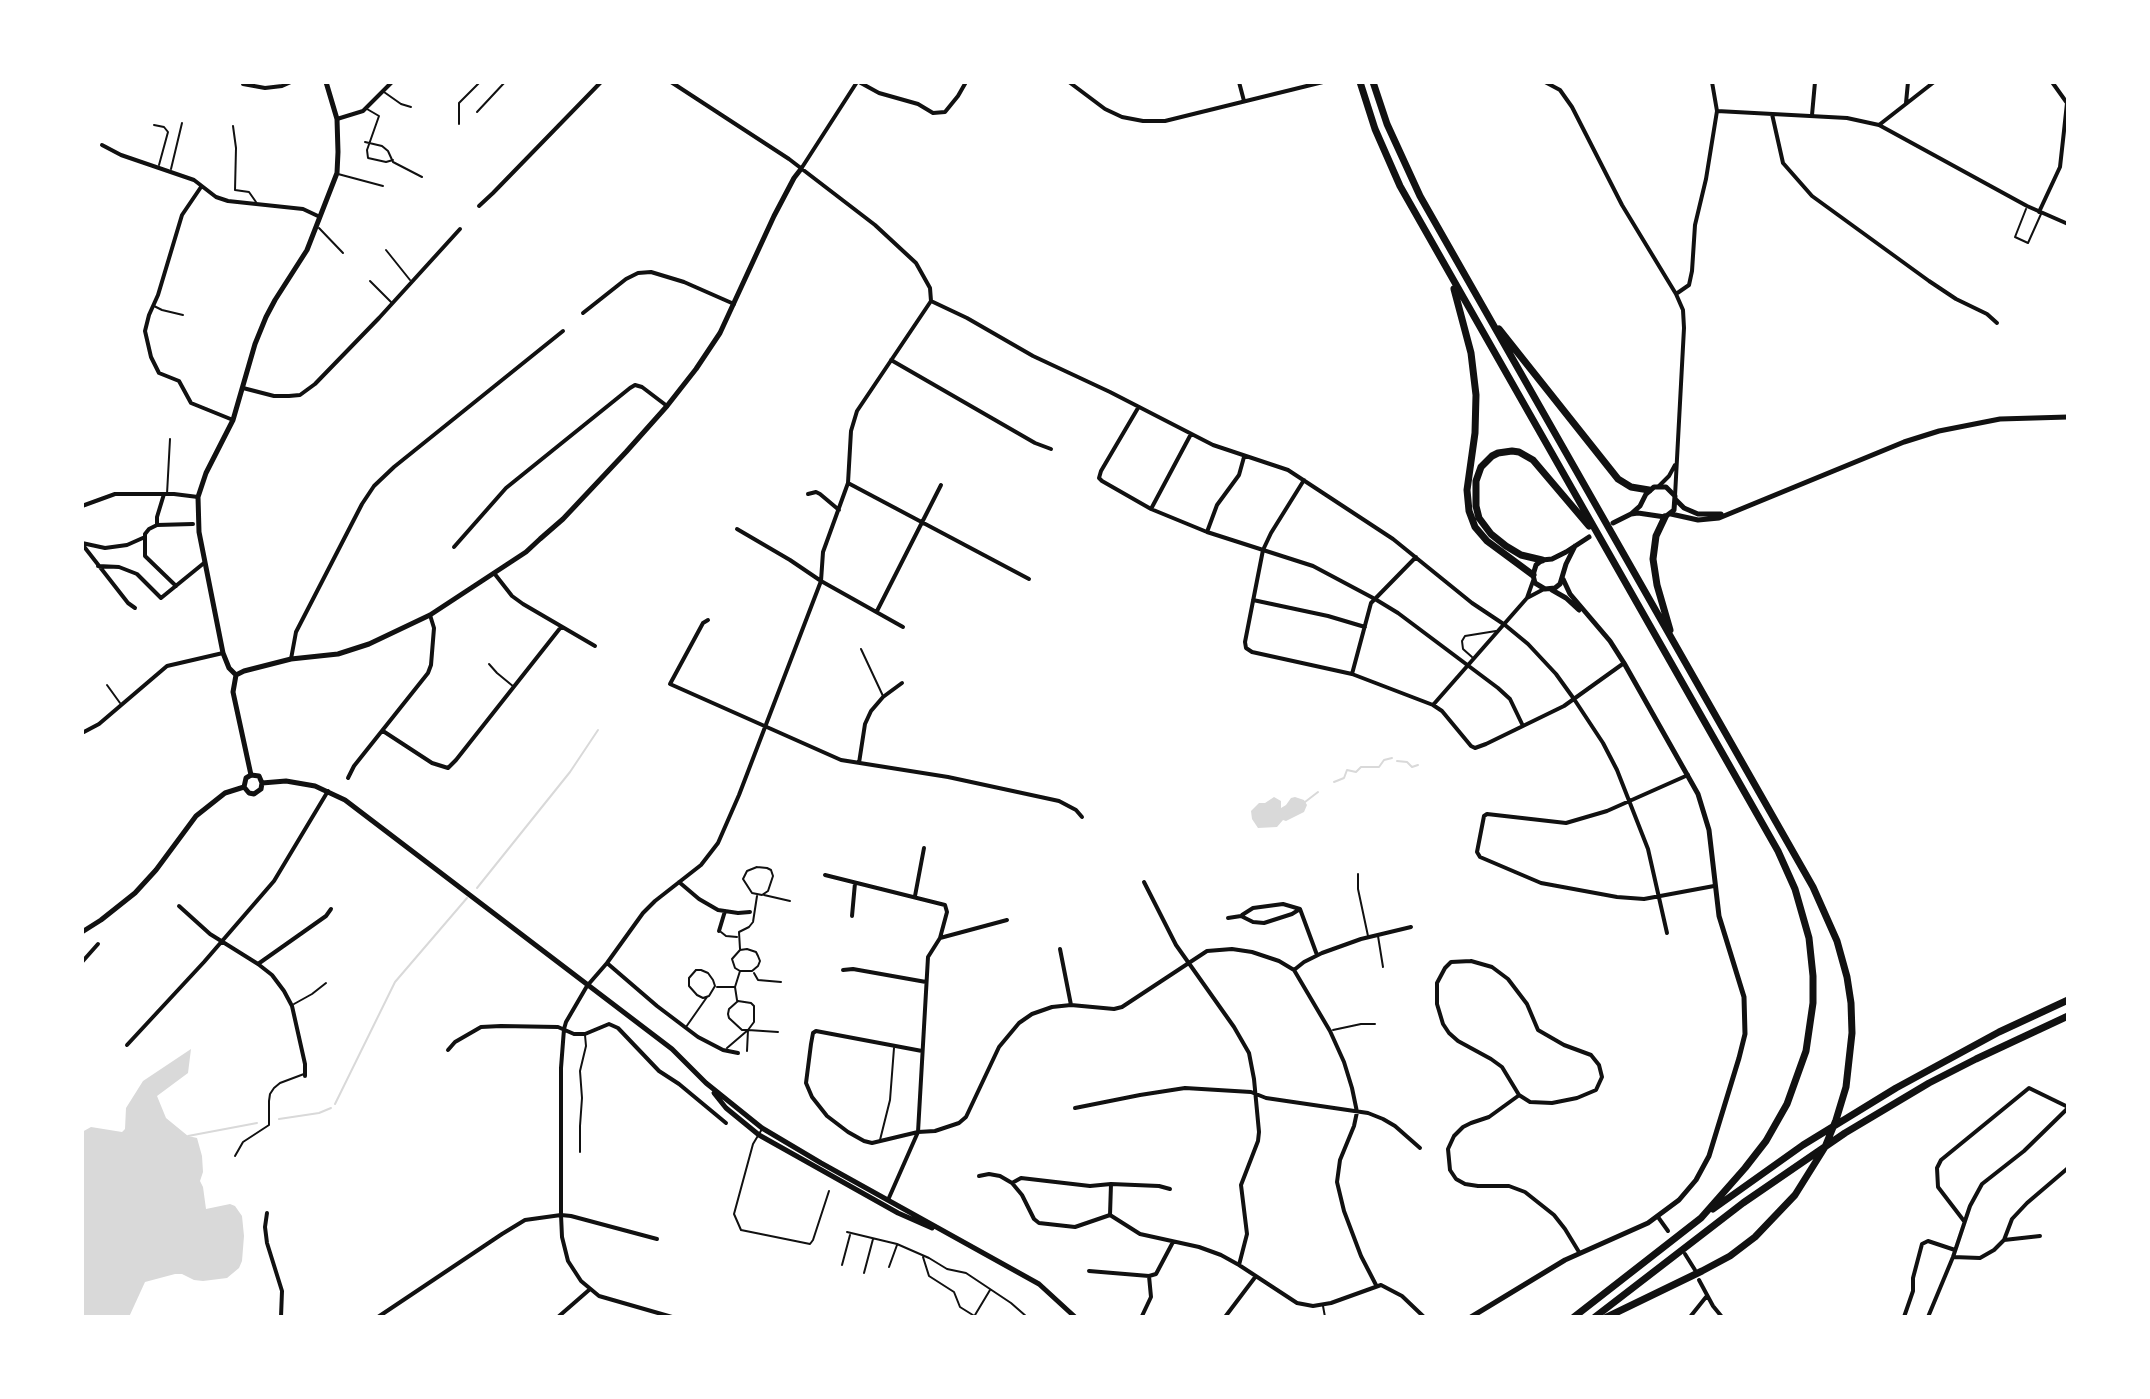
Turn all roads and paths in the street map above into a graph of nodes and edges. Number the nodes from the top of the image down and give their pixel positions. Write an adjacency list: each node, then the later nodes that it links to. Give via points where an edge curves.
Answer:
1 (291, 82): 21 (street, via 272,87)
2 (326, 82): 31 (street)
3 (392, 82): 22 (street)
4 (480, 82): 33 (lane, via 459,103)
5 (505, 82): 28 (lane)
6 (601, 82): 48 (street)
7 (671, 82): 41 (street)
8 (858, 82): 9 (street, via 933,113 945,112); 41 (street)
9 (966, 82)
10 (1069, 82): 23 (street, via 1105,109 1143,121 1165,121)
11 (1239, 82): 23 (street)
12 (1323, 82): 23 (street)
13 (1360, 82): 57 (highway, via 1395,175)
14 (1373, 82): 65 (highway, via 1407,171)
15 (1545, 82): 60 (street, via 1560,90 1572,107)
16 (1712, 82): 27 (street)
17 (1815, 82): 30 (street)
18 (1908, 82): 24 (street)
19 (1934, 82): 24 (street)
20 (2052, 82): 50 (street, via 2067,103 2060,167)
21 (243, 84)
22 (383, 91): 25 (lane); 26 (street)
23 (1244, 101)
24 (1906, 103): 35 (street)
25 (411, 107)
26 (366, 109): 31 (street); 37 (lane, via 379,116)
27 (1717, 111): 29 (street); 60 (street, via 1689,285)
28 (477, 112)
29 (1772, 114): 30 (street); 68 (street, via 1783,163 1812,196)
30 (1812, 116): 35 (street)
31 (337, 119): 43 (street)
32 (182, 123): 42 (lane)
33 (459, 124)
34 (154, 125): 40 (lane, via 168,132)
35 (1879, 125): 49 (street)
36 (233, 126): 47 (lane, via 235,190 249,192)
37 (367, 143): 39 (lane, via 382,146); 39 (lane, via 368,158)
38 (102, 145): 40 (street)
39 (393, 160): 44 (lane)
40 (159, 167): 42 (street)
41 (801, 169): 61 (street, via 916,263); 63 (street)
42 (170, 170): 46 (street)
43 (337, 173): 45 (lane); 51 (street)
44 (422, 177)
45 (383, 186)
46 (201, 187): 47 (street, via 228,201); 64 (street, via 182,215)
47 (256, 203): 51 (street, via 303,209)
48 (479, 206)
49 (2027, 206): 50 (street); 50 (lane, via 2015,237 2028,243)
50 (2040, 212): 52 (street)
51 (320, 217): 53 (street)
52 (2068, 224)
53 (316, 225): 56 (lane); 71 (street, via 307,250 266,317)
54 (460, 229): 59 (street)
55 (386, 250): 59 (lane)
56 (343, 253)
57 (1450, 275): 107 (highway); 118 (highway, via 1476,386 1469,511 1480,534)
58 (370, 281): 62 (lane)
59 (412, 283): 62 (street)
60 (1676, 294): 80 (street, via 1684,328)
61 (931, 301): 70 (street); 73 (street)
62 (393, 303): 71 (street, via 300,395 274,396)
63 (734, 304): 66 (street, via 651,272 626,279); 72 (street, via 720,333)
64 (153, 305): 67 (lane); 75 (street, via 145,331 156,369 179,381 191,403)
65 (1485, 311): 85 (highway, via 1618,479); 136 (highway)
66 (583, 313)
67 (183, 315)
68 (1997, 323)
69 (563, 331): 140 (street, via 374,486 296,632)
70 (891, 360): 78 (street); 82 (street, via 857,411)
71 (243, 388): 75 (street)
72 (667, 406): 109 (street, via 642,387 630,388 506,488); 117 (street, via 563,519)
73 (1138, 408): 76 (street); 92 (street, via 1099,478)
74 (2068, 417): 95 (street, via 2000,419 1939,431)
75 (233, 420): 88 (street)
76 (1191, 434): 79 (street); 92 (street)
77 (170, 439): 86 (lane)
78 (1051, 449)
79 (1245, 456): 81 (street); 103 (street)
80 (1676, 462): 84 (street); 89 (street)
81 (1304, 480): 110 (street); 111 (street)
82 (848, 483): 93 (street); 98 (street)
83 (941, 485): 98 (street)
84 (1659, 486): 85 (street); 89 (street)
85 (1649, 490): 90 (street)
86 (165, 494): 88 (street); 91 (street, via 115,494); 101 (street)
87 (808, 494): 93 (street, via 820,494)
88 (198, 497): 114 (street)
89 (1675, 498): 95 (street, via 1698,514); 97 (street)
90 (1644, 499): 94 (street); 96 (street)
91 (82, 506)
92 (1151, 509): 103 (street)
93 (839, 510): 121 (street, via 823,552)
94 (1631, 514): 96 (street); 99 (street)
95 (1727, 514): 97 (street, via 1709,520)
96 (1651, 515): 97 (street)
97 (1668, 516): 136 (highway, via 1656,536 1653,559)
98 (922, 522): 119 (street); 128 (street)
99 (1613, 523)
100 (193, 524): 101 (street)
101 (157, 525): 104 (street)
102 (737, 529): 121 (street)
103 (1207, 532): 110 (street)
104 (145, 537): 106 (street, via 105,548); 122 (street, via 145,556)
105 (1589, 537): 108 (street)
106 (82, 544): 115 (street)
107 (1603, 544): 113 (highway, via 1533,460 1519,452 1498,453 1481,467 1476,481 1479,518 1506,546); 262 (highway, via 1778,851 1803,913 1812,957 1810,1030 1790,1096 1766,1141)
108 (1575, 546): 112 (street); 116 (street)
109 (454, 547)
110 (1263, 550): 125 (street, via 1313,566); 126 (street)
111 (1416, 557): 125 (street); 135 (street)
112 (1552, 559): 113 (street); 116 (street)
113 (1542, 560): 118 (street)
114 (204, 563): 122 (street); 139 (street)
115 (98, 566): 122 (street, via 137,574 159,597); 127 (street)
116 (1563, 571): 120 (street)
117 (494, 573): 129 (street); 132 (street, via 512,596)
118 (1533, 577): 123 (street, via 1539,587); 124 (street)
119 (1029, 579)
120 (1563, 579): 123 (street); 130 (street)
121 (821, 581): 128 (street); 155 (street)
122 (177, 586)
123 (1548, 589): 124 (street); 130 (street)
124 (1527, 598): 135 (street)
125 (1375, 599): 134 (street); 144 (street)
126 (1253, 600): 134 (street); 145 (street, via 1246,648)
127 (135, 608)
128 (877, 612): 133 (street)
129 (430, 615): 140 (street, via 338,654); 156 (street, via 434,628 428,673)
130 (1589, 618): 142 (street)
131 (708, 620): 155 (street, via 670,684)
132 (561, 627): 137 (street); 149 (street)
133 (903, 627)
134 (1365, 627): 145 (street)
135 (1503, 628): 141 (street); 141 (lane, via 1465,636 1463,649); 151 (street, via 1538,654)
136 (1674, 644): 306 (highway, via 1813,887 1837,941 1847,977 1852,1033 1848,1074 1817,1161 1795,1195 1755,1237 1730,1256)
137 (595, 646)
138 (861, 649): 150 (lane)
139 (223, 653): 146 (street); 152 (street, via 167,666)
140 (291, 659): 146 (street)
141 (1475, 659): 144 (street)
142 (1624, 663): 151 (street); 160 (street)
143 (489, 664): 149 (lane)
144 (1469, 665): 153 (street); 154 (street, via 1510,699)
145 (1352, 674): 153 (street)
146 (236, 675): 159 (street, via 233,692)
147 (902, 683): 150 (street)
148 (107, 685): 152 (lane)
149 (514, 687): 156 (street, via 448,768)
150 (883, 697): 158 (street, via 865,724)
151 (1574, 699): 154 (street); 165 (street, via 1610,755)
152 (121, 704): 157 (street)
153 (1433, 705): 154 (street, via 1473,747)
154 (1523, 726)
155 (764, 727): 158 (street); 170 (street, via 718,843)
156 (383, 731): 161 (street)
157 (82, 733)
158 (859, 763): 166 (street, via 1059,801)
159 (251, 775): 162 (street); 163 (street)
160 (1688, 775): 165 (street); 173 (street, via 1709,830)
161 (348, 778)
162 (262, 783): 163 (street, via 254,794); 164 (street, via 286,781)
163 (244, 787): 190 (street, via 225,793 196,816 135,893)
164 (328, 791): 196 (street, via 274,881); 213 (street)
165 (1630, 801): 177 (street); 177 (street, via 1561,824 1487,814 1477,852 1541,883 1627,899)
166 (1082, 817)
167 (924, 848): 176 (street)
168 (1358, 874): 195 (lane)
169 (825, 875): 172 (street)
170 (679, 882): 182 (street); 203 (street, via 643,913)
171 (1144, 882): 202 (street)
172 (855, 883): 176 (street); 184 (street)
173 (1714, 886): 177 (street); 261 (street, via 1744,997 1743,1046 1703,1167 1679,1200)
174 (757, 895): 175 (lane); 175 (lane, via 743,879 757,867 771,870 773,876); 193 (lane, via 753,922)
175 (762, 895): 178 (lane)
176 (915, 896): 194 (street, via 945,905)
177 (1660, 897): 191 (street)
178 (790, 901)
179 (179, 906): 196 (street)
180 (331, 909): 204 (street)
181 (1300, 909): 185 (street, via 1283,904 1253,908); 185 (street, via 1264,923); 200 (street)
182 (725, 911): 183 (street); 189 (street)
183 (750, 912)
184 (852, 916)
185 (1241, 916): 186 (street)
186 (1228, 918)
187 (1007, 920): 194 (street)
188 (1411, 927): 192 (street)
189 (719, 931): 193 (lane)
190 (82, 932)
191 (1667, 933)
192 (1378, 935): 195 (street); 205 (lane)
193 (738, 937): 199 (lane)
194 (940, 938): 211 (street, via 928,957)
195 (1368, 938): 200 (street)
196 (221, 941): 204 (street); 229 (street)
197 (98, 944): 201 (street)
198 (1060, 949): 219 (street)
199 (740, 950): 208 (lane, via 732,959); 209 (lane, via 758,956)
200 (1317, 955): 207 (street)
201 (82, 962)
202 (1187, 962): 207 (street, via 1207,951 1232,949 1264,955); 219 (street, via 1122,1007); 238 (street, via 1245,1043)
203 (607, 963): 213 (street); 223 (street)
204 (258, 964): 220 (street)
205 (1383, 967)
206 (843, 970): 211 (street)
207 (1294, 970): 226 (street)
208 (740, 971): 209 (lane); 215 (lane)
209 (752, 971): 210 (lane, via 758,980)
210 (781, 982)
211 (926, 982): 234 (street)
212 (326, 983): 220 (lane)
213 (587, 986): 224 (street); 237 (street, via 672,1049)
214 (715, 986): 215 (lane); 216 (lane); 216 (lane, via 708,973 691,974 689,986)
215 (735, 987): 218 (lane)
216 (707, 997): 223 (lane)
217 (2068, 1000): 262 (highway, via 1896,1088 1803,1145)
218 (738, 1001): 225 (lane, via 754,1006); 225 (lane, via 729,1009 729,1018)
219 (1071, 1005): 245 (street, via 1052,1007 1019,1023 999,1047 966,1117 935,1131)
220 (292, 1006): 236 (street)
221 (2068, 1016): 305 (highway, via 1976,1059 1845,1133 1725,1216)
222 (1375, 1024): 226 (lane)
223 (685, 1028): 235 (street)
224 (564, 1029): 228 (street); 232 (street, via 481,1027); 259 (street)
225 (748, 1030): 227 (lane); 231 (lane); 233 (lane)
226 (1330, 1031): 242 (street)
227 (778, 1032)
228 (585, 1034): 243 (street, via 609,1024 618,1028 659,1071); 249 (lane)
229 (127, 1045)
230 (894, 1045): 234 (street); 247 (lane); 247 (street, via 816,1031 805,1075 827,1116 856,1137)
231 (727, 1048)
232 (448, 1050)
233 (747, 1051)
234 (922, 1051): 245 (street)
235 (738, 1053)
236 (305, 1075): 250 (lane, via 274,1088 269,1125 243,1142)
237 (706, 1083): 244 (street); 246 (street)
238 (1255, 1094): 241 (street, via 1185,1088); 242 (street); 277 (street, via 1258,1141 1241,1185 1247,1234)
239 (1519, 1095): 239 (street, via 1502,1067 1458,1041 1443,1024 1437,983 1451,962 1492,967 1527,1004 1538,1030 1591,1055 1599,1065 1602,1077 1596,1090 1577,1098 1530,1102); 272 (street, via 1454,1136 1448,1149 1450,1170 1465,1184 1525,1192 1554,1215)
240 (2068, 1107): 263 (street, via 1982,1184); 263 (street, via 2029,1088 1941,1160 1938,1187)
241 (1075, 1108)
242 (1357, 1112): 248 (street, via 1383,1119); 285 (street, via 1337,1182 1357,1247)
243 (726, 1123)
244 (762, 1128): 246 (lane); 257 (street)
245 (918, 1132): 247 (street); 257 (street)
246 (759, 1135): 256 (lane, via 734,1214 741,1230 810,1244); 257 (street)
247 (880, 1142)
248 (1420, 1148)
249 (580, 1152)
250 (235, 1156)
251 (2068, 1168): 268 (street, via 2012,1219)
252 (979, 1176): 253 (street, via 1000,1176)
253 (1012, 1183): 254 (street, via 1021,1178); 260 (street, via 1039,1223 1075,1227)
254 (1111, 1184): 255 (street); 260 (street)
255 (1170, 1189)
256 (829, 1191)
257 (887, 1202): 299 (street, via 898,1213 1039,1284)
258 (267, 1213): 292 (street, via 267,1243 282,1291)
259 (561, 1215): 267 (street); 286 (street, via 568,1261); 293 (street, via 525,1220)
260 (1110, 1215): 269 (street, via 1140,1234)
261 (1658, 1217): 264 (street); 272 (street)
262 (1701, 1218): 304 (highway)
263 (1964, 1221): 271 (street)
264 (1668, 1231)
265 (2040, 1236): 268 (street)
266 (874, 1238): 270 (lane); 276 (lane, via 849,1232); 281 (lane)
267 (657, 1239)
268 (2004, 1240): 275 (street, via 1980,1258)
269 (1173, 1242): 277 (street); 282 (street, via 1156,1274)
270 (897, 1244): 274 (lane); 278 (lane)
271 (1955, 1250): 275 (street); 309 (street, via 1928,1241 1922,1244)
272 (1579, 1252): 303 (street)
273 (1685, 1254): 279 (street)
274 (923, 1255): 287 (lane); 296 (lane, via 929,1276 954,1292 960,1307)
275 (1953, 1257): 310 (street)
276 (842, 1265)
277 (1239, 1265): 283 (street)
278 (889, 1267)
279 (1695, 1270)
280 (1089, 1271): 282 (street)
281 (864, 1273)
282 (1149, 1276): 291 (street, via 1151,1297)
283 (1256, 1276): 289 (street, via 1297,1303); 300 (street)
284 (1699, 1280): 288 (street)
285 (1376, 1285): 289 (street); 302 (street, via 1402,1296)
286 (589, 1289): 294 (street); 295 (street)
287 (990, 1290): 290 (lane); 296 (lane)
288 (1707, 1296): 307 (street); 308 (street)
289 (1323, 1305): 301 (lane)
290 (1020, 1311): 297 (lane); 298 (lane)
291 (1142, 1316)
292 (281, 1317)
293 (378, 1317)
294 (558, 1317)
295 (670, 1317)
296 (975, 1317)
297 (1015, 1317)
298 (1027, 1317)
299 (1075, 1317)
300 (1225, 1317)
301 (1325, 1317)
302 (1424, 1317)
303 (1471, 1317)
304 (1574, 1317)
305 (1595, 1317)
306 (1607, 1317)
307 (1690, 1317)
308 (1722, 1317)
309 (1904, 1317)
310 (1928, 1317)

